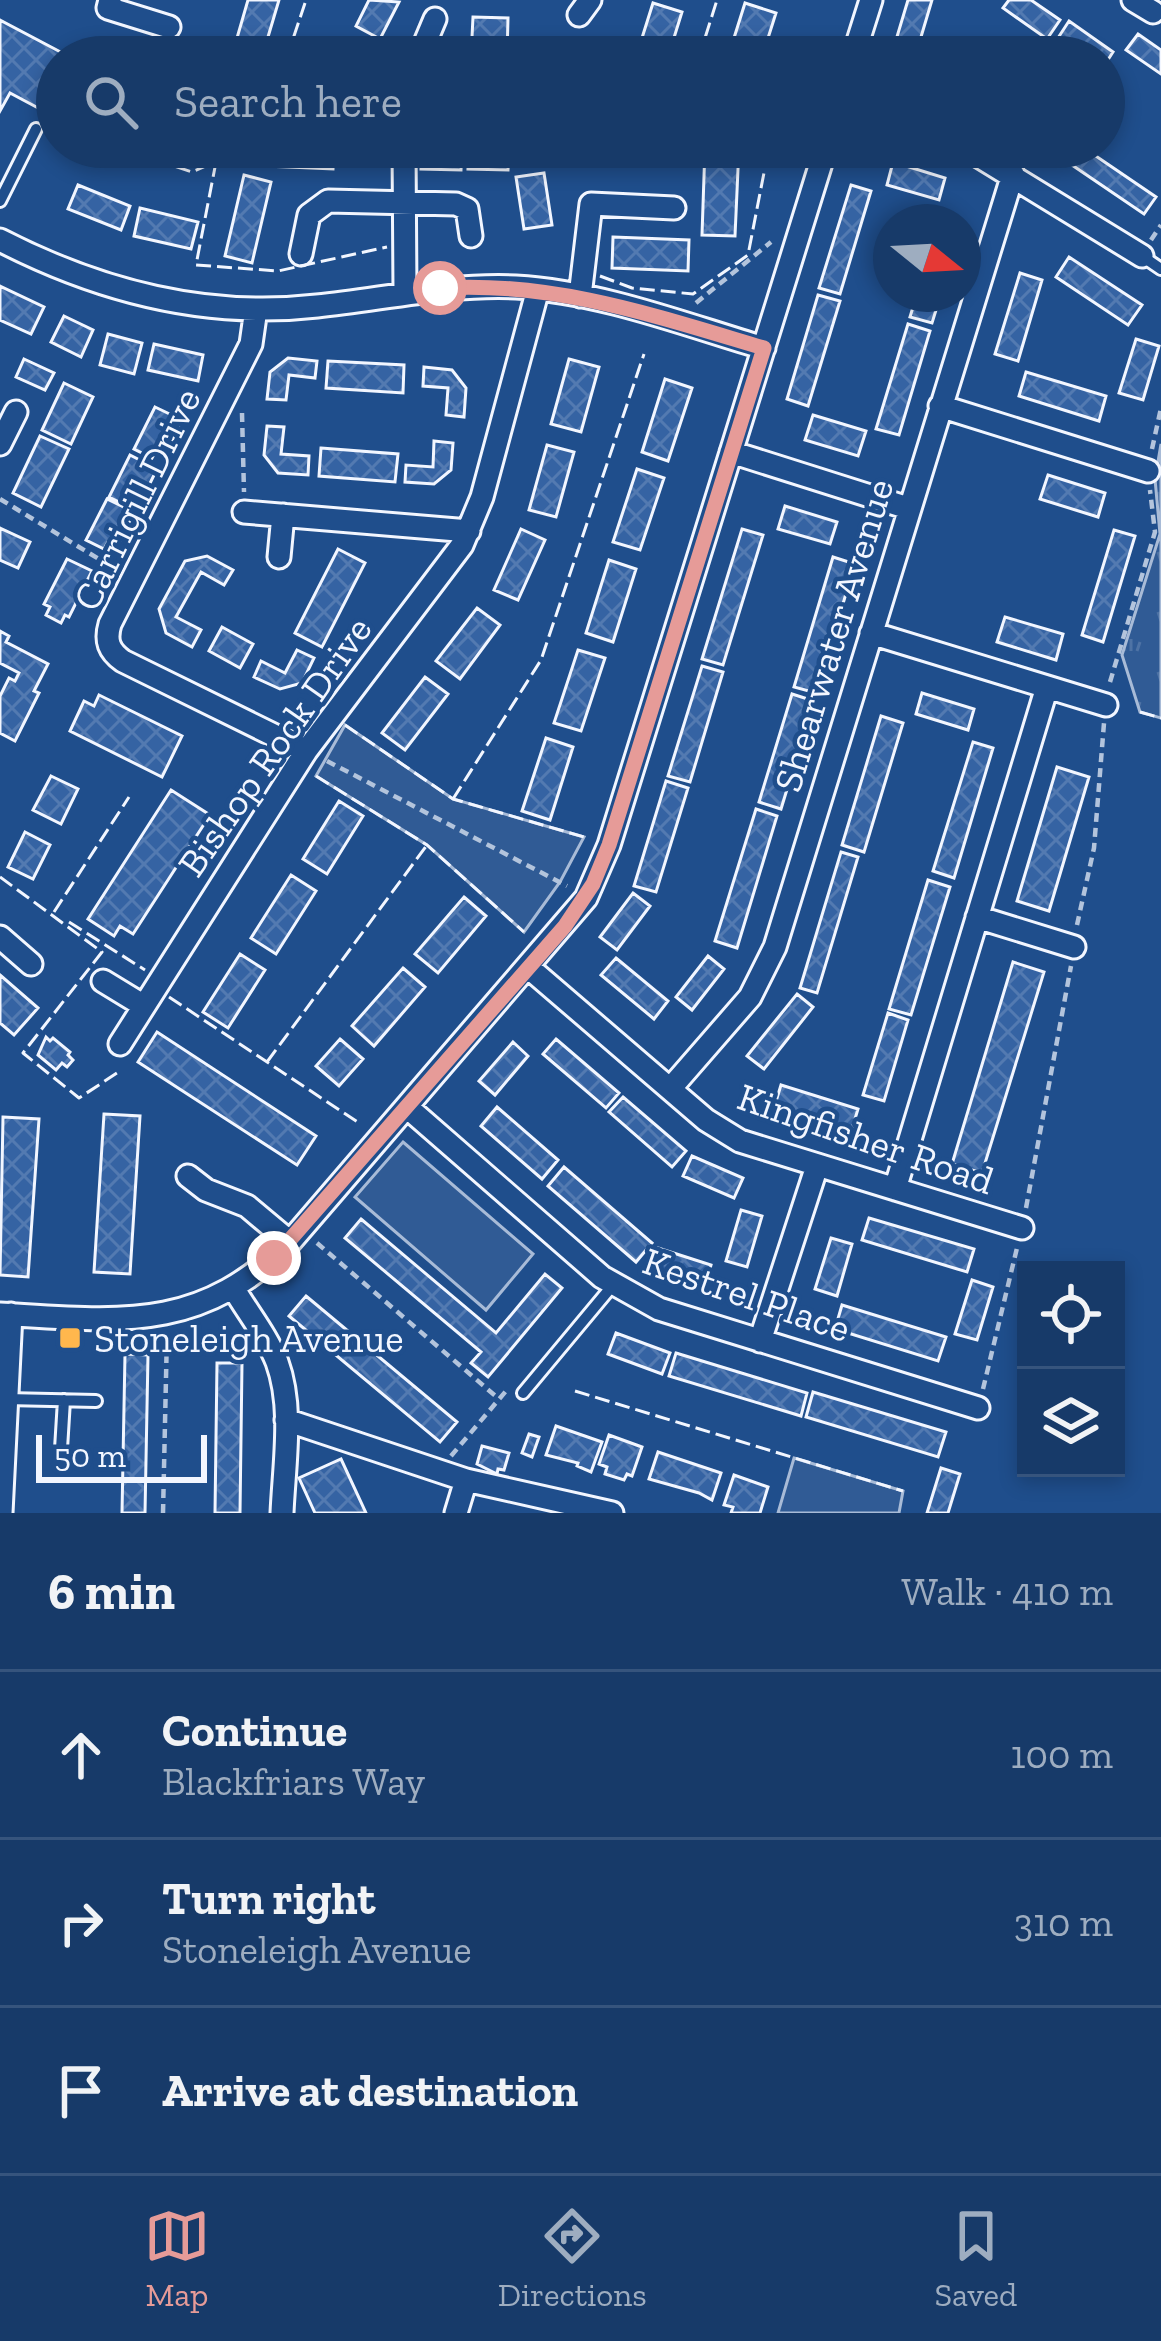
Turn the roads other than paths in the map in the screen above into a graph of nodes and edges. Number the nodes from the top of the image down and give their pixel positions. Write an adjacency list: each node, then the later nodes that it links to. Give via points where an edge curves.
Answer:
1 (110, 0): 4 (street, via 108,8)
2 (871, 0): 6 (street)
3 (435, 20): 5 (street)
4 (169, 27)
5 (428, 36)
6 (860, 36)
7 (36, 129): 12 (lane)
8 (403, 168): 13 (street)
9 (820, 168): 23 (street)
10 (1002, 168): 11 (street)
11 (1013, 174): 18 (street); 24 (street, Shearwater Avenue)
12 (0, 201)
13 (402, 203): 15 (street, via 456,204 466,209); 17 (street, via 320,203 309,215); 20 (street)
14 (674, 208): 21 (street, via 591,204)
15 (471, 236)
16 (0, 240): 22 (street, via 136,294)
17 (301, 254)
18 (1152, 262)
19 (538, 289): 20 (street); 21 (street); 32 (street, Bishop Rock Drive)
20 (404, 292): 22 (street)
21 (580, 296): 23 (street)
22 (256, 309): 37 (street, Carrigill Drive, via 251,344 108,632 110,650)
23 (764, 348): 27 (street)
24 (940, 406): 28 (street); 29 (street, Shearwater Avenue)
25 (16, 412): 26 (street)
26 (0, 444)
27 (731, 452): 29 (street); 42 (street, via 609,845 586,898)
28 (1148, 471)
29 (908, 508): 34 (street, Shearwater Avenue)
30 (244, 512): 31 (street)
31 (283, 515): 32 (street); 33 (street)
32 (470, 531): 37 (street, Bishop Rock Drive)
33 (279, 557)
34 (872, 633): 35 (street); 46 (street, Shearwater Avenue, via 770,962 734,1018)
35 (1048, 687): 36 (street); 38 (street)
36 (1106, 705)
37 (306, 751): 44 (street, Bishop Rock Drive)
38 (977, 917): 40 (street); 50 (street)
39 (0, 937): 41 (street)
40 (1074, 947)
41 (31, 964)
42 (528, 968): 46 (street, Kingfisher Road); 47 (street)
43 (103, 981): 44 (street)
44 (144, 1006): 45 (street, Bishop Rock Drive)
45 (120, 1043)
46 (670, 1089): 48 (street, Kingfisher Road, via 740,1141)
47 (407, 1107): 52 (street); 53 (street, Kestrel Place)
48 (817, 1166): 50 (street, Kingfisher Road); 56 (street)
49 (188, 1176): 52 (street, via 248,1206)
50 (895, 1189): 51 (street, Kingfisher Road)
51 (1022, 1228)
52 (290, 1242): 54 (street)
53 (614, 1285): 56 (street, Kestrel Place, via 659,1309); 57 (lane)
54 (233, 1289): 55 (street, via 167,1315); 62 (street, via 276,1361)
55 (6, 1314): 58 (street)
56 (760, 1341): 61 (street, Kestrel Place)
57 (524, 1394)
58 (6, 1399): 59 (lane); 65 (street)
59 (64, 1400): 60 (lane); 63 (lane)
60 (96, 1401)
61 (979, 1408)
62 (286, 1420): 64 (street); 67 (street)
63 (62, 1449)
64 (466, 1480): 68 (street); 69 (street)
65 (0, 1498): 66 (street)
66 (1, 1513)
67 (282, 1513)
68 (456, 1513)
69 (612, 1513)

